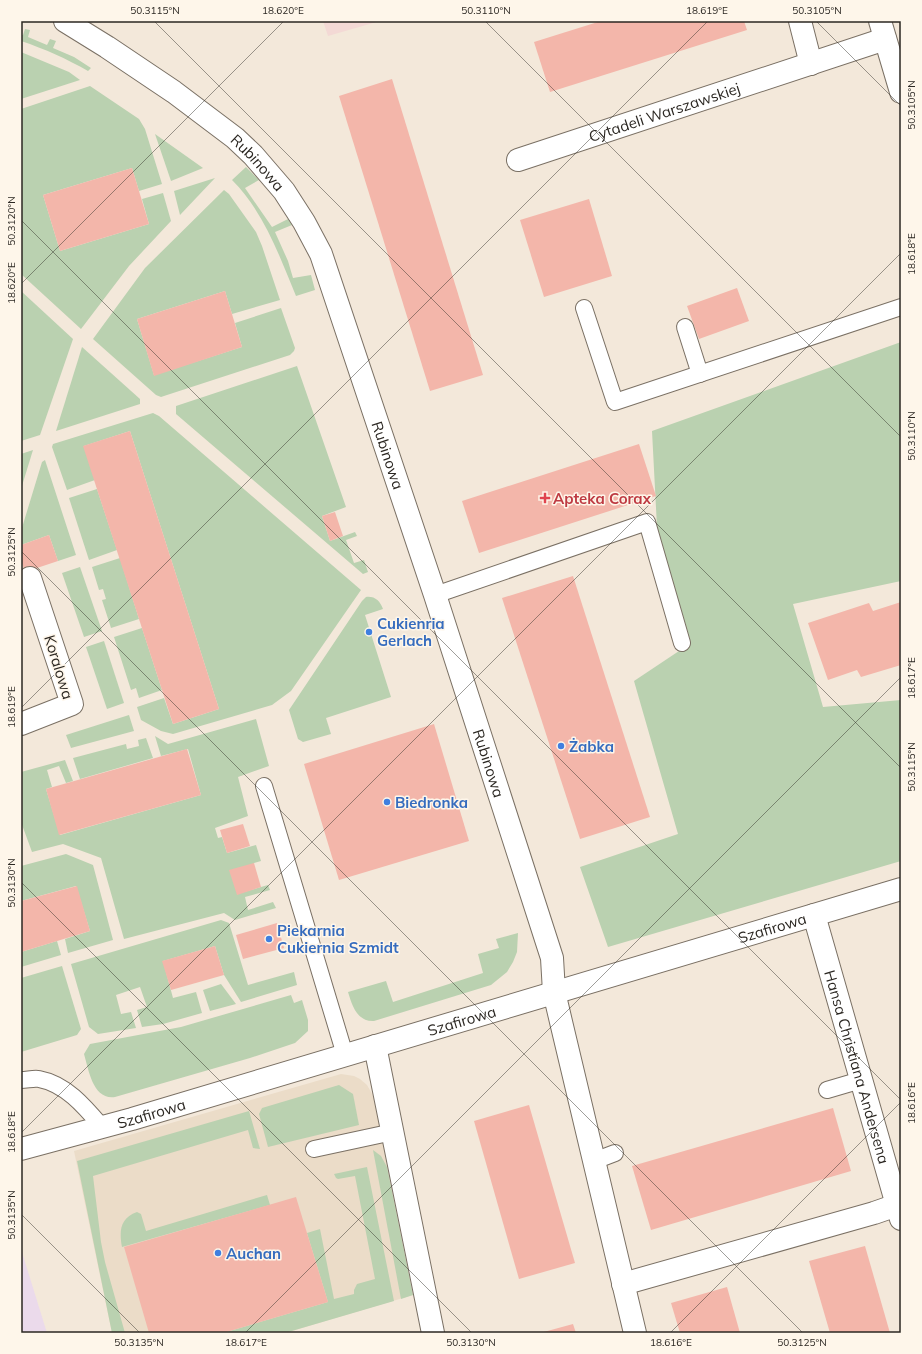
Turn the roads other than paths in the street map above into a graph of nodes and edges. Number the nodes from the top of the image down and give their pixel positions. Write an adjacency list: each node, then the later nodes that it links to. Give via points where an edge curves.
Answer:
1 (65, 21): 12 (street, Rubinowa, via 174,92 234,138 253,155 284,191 321,254)
2 (800, 21): 4 (street)
3 (882, 30): 4 (street, Cytadeli Warszawskiej); 5 (street)
4 (811, 64): 6 (street, Cytadeli Warszawskiej)
5 (901, 92)
6 (518, 160)
7 (901, 307): 10 (lane)
8 (584, 308): 10 (lane, via 615,402)
9 (685, 327): 10 (lane)
10 (700, 374)
11 (30, 578): 14 (street, Koralowa, via 72,704)
12 (435, 595): 13 (lane, via 647,522); 18 (street, Rubinowa, via 548,944 552,958)
13 (682, 643)
14 (21, 724)
15 (264, 786): 20 (lane)
16 (901, 889): 17 (street, Szafirowa)
17 (814, 915): 18 (street, Szafirowa); 22 (street, Hansa Christiana Andersena)
18 (554, 992): 19 (street, Szafirowa); 29 (street, Rubinowa)
19 (375, 1046): 20 (street, Szafirowa); 25 (street)
20 (345, 1055): 24 (street, Szafirowa)
21 (21, 1080): 24 (lane, via 38,1078 54,1084 75,1097)
22 (861, 1080): 23 (lane); 30 (street, Hansa Christiana Andersena)
23 (827, 1090)
24 (102, 1127): 27 (street, Szafirowa)
25 (393, 1132): 26 (lane); 32 (street)
26 (314, 1149)
27 (21, 1150)
28 (615, 1153): 29 (lane)
29 (594, 1161): 31 (street, Rubinowa)
30 (899, 1212): 31 (street, via 874,1212)
31 (623, 1284): 33 (street, Rubinowa)
32 (433, 1333)
33 (635, 1333)

